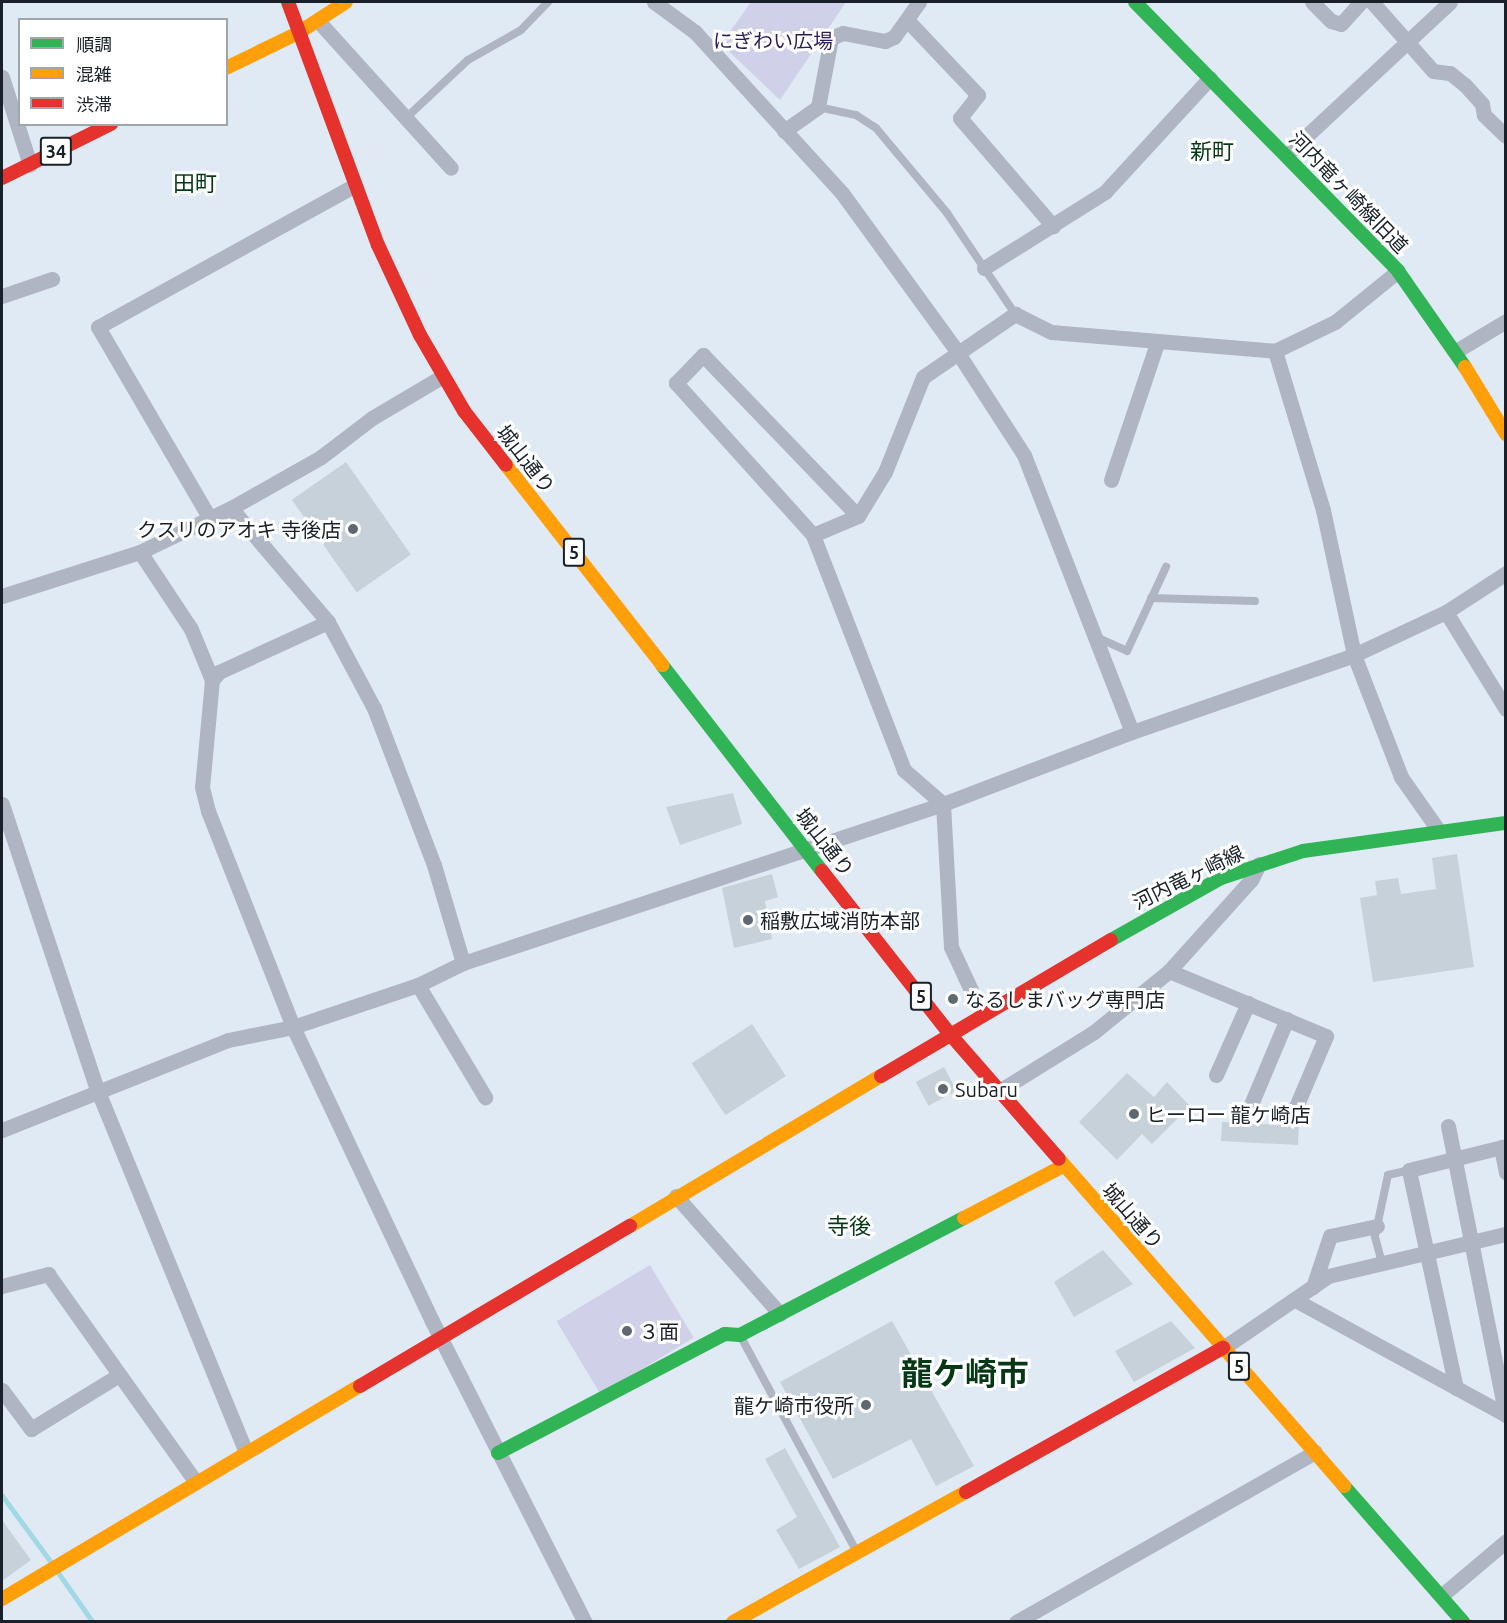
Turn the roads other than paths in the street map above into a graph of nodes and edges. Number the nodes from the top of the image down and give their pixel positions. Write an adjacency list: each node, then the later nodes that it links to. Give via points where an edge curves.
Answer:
1 (288, 2): 13 (street, 城山通り / 5)
2 (346, 2): 12 (street)
3 (548, 2): 19 (lane, via 521,30 468,60)
4 (654, 2): 21 (street, via 695,32)
5 (919, 2): 11 (street)
6 (1135, 2): 17 (street, 河内竜ヶ崎線旧道)
7 (1312, 2): 8 (street, via 1330,21 1341,24)
8 (1360, 2)
9 (1372, 2): 14 (street)
10 (1450, 2): 14 (street)
11 (908, 21): 18 (street, via 885,41 843,33 831,38); 28 (street, via 978,95 960,118)
12 (320, 23): 13 (street); 19 (street)
13 (298, 33): 15 (street); 27 (street, 城山通り / 5)
14 (1407, 41): 22 (street, via 1433,71 1450,73 1465,85 1482,104 1484,115); 23 (street)
15 (228, 67)
16 (2, 77): 24 (street)
17 (1210, 78): 23 (street, 河内竜ヶ崎線旧道); 28 (street, via 1105,192)
18 (818, 107): 21 (street); 29 (lane, via 856,115 876,128 947,213)
19 (407, 117): 25 (street)
20 (107, 126): 24 (street, 34)
21 (784, 131): 36 (street, via 842,193)
22 (1506, 136)
23 (1286, 155): 30 (street, 河内竜ヶ崎線旧道)
24 (30, 165): 26 (street, 34)
25 (451, 168)
26 (2, 178)
27 (353, 186): 39 (street, 城山通り / 5, via 399,293); 44 (street, via 98,327)
28 (1053, 226): 29 (street)
29 (984, 268): 33 (lane)
30 (1398, 271): 37 (street, via 1335,322); 38 (street, 河内竜ヶ崎線旧道)
31 (52, 279): 32 (street)
32 (2, 296)
33 (1015, 314): 35 (street, via 1051,332); 36 (street)
34 (1506, 321): 38 (street)
35 (1156, 343): 37 (street); 41 (street)
36 (956, 350): 43 (street, via 923,377 885,472); 54 (street, via 1023,455)
37 (1275, 351): 55 (street, via 1323,510)
38 (1456, 351): 40 (street, 河内竜ヶ崎線旧道)
39 (443, 376): 42 (street, via 372,418 321,457); 63 (street, 城山通り / 5, via 474,424)
40 (1506, 434)
41 (1111, 480)
42 (231, 508): 44 (street); 53 (street)
43 (858, 516): 45 (street); 45 (street, via 703,355 676,383)
44 (209, 517): 46 (street)
45 (813, 535): 60 (street, via 904,770)
46 (140, 552): 49 (street); 56 (street, via 191,629)
47 (1166, 567): 50 (lane)
48 (1506, 573): 52 (street)
49 (2, 596)
50 (1151, 598): 51 (lane); 54 (lane, via 1127,651)
51 (1255, 601)
52 (1446, 612): 55 (street); 57 (street)
53 (328, 622): 56 (street, via 219,672); 65 (street, via 374,708 434,865)
54 (1094, 636): 58 (street)
55 (1354, 655): 58 (street); 62 (street, via 1401,777)
56 (212, 680): 71 (street, via 202,787)
57 (1506, 709)
58 (1132, 732): 60 (street)
59 (2, 804): 74 (street)
60 (943, 804): 63 (street); 68 (street, via 951,947)
61 (1506, 823): 62 (street, 河内竜ヶ崎線)
62 (1439, 831): 64 (street, 河内竜ヶ崎線, via 1339,844)
63 (805, 848): 65 (street); 72 (street, 城山通り / 5)
64 (1259, 864): 66 (street, via 1251,880); 72 (street, 河内竜ヶ崎線, via 1181,898)
65 (463, 963): 67 (street)
66 (1169, 970): 69 (street); 75 (street, via 1094,1032)
67 (418, 985): 71 (street); 76 (street)
68 (971, 990)
69 (1248, 1004): 70 (street); 73 (street)
70 (1287, 1019): 77 (street); 78 (street, via 1326,1035)
71 (293, 1027): 74 (street, via 228,1040); 97 (street)
72 (949, 1033): 75 (street, 城山通り / 5); 86 (street, 河内竜ヶ崎線)
73 (1216, 1075)
74 (97, 1089): 80 (street); 103 (street)
75 (999, 1091): 83 (street, 城山通り / 5)
76 (485, 1097)
77 (1246, 1114)
78 (1292, 1116)
79 (1448, 1126): 82 (street)
80 (2, 1130)
81 (1503, 1147): 82 (street); 85 (street)
82 (1455, 1158): 84 (street); 89 (street)
83 (1063, 1166): 95 (street); 98 (street, 城山通り / 5)
84 (1409, 1170): 87 (lane, via 1388,1175); 90 (street)
85 (1506, 1173)
86 (676, 1196): 95 (street); 97 (street, 河内竜ヶ崎線)
87 (1377, 1226): 91 (lane); 93 (street, via 1330,1236)
88 (1506, 1234): 89 (street)
89 (1474, 1242): 90 (street); 102 (street)
90 (1427, 1253): 91 (street); 100 (street)
91 (1382, 1263): 93 (street, via 1328,1276)
92 (2, 1286): 99 (street, via 48,1274)
93 (1313, 1287): 94 (street)
94 (1297, 1301): 98 (street); 100 (street)
95 (780, 1314): 96 (street)
96 (740, 1335): 105 (street, via 725,1334); 108 (lane)
97 (440, 1337): 103 (street, 河内竜ヶ崎線); 105 (street)
98 (1223, 1348): 104 (street, 城山通り / 5); 108 (street)
99 (119, 1375): 101 (street, via 30,1429); 106 (street)
100 (1456, 1388): 102 (street)
101 (2, 1390)
102 (1505, 1415)
103 (246, 1452): 106 (street, 河内竜ヶ崎線)
104 (1315, 1452): 109 (street, 城山通り / 5); 113 (street)
105 (498, 1454): 111 (street)
106 (196, 1482): 110 (street, 河内竜ヶ崎線)
107 (1506, 1541): 109 (street)
108 (856, 1551): 112 (street)
109 (1441, 1596): 114 (street, 城山通り / 5)
110 (2, 1599)
111 (585, 1622)
112 (733, 1622)
113 (1016, 1622)
114 (1463, 1622)

